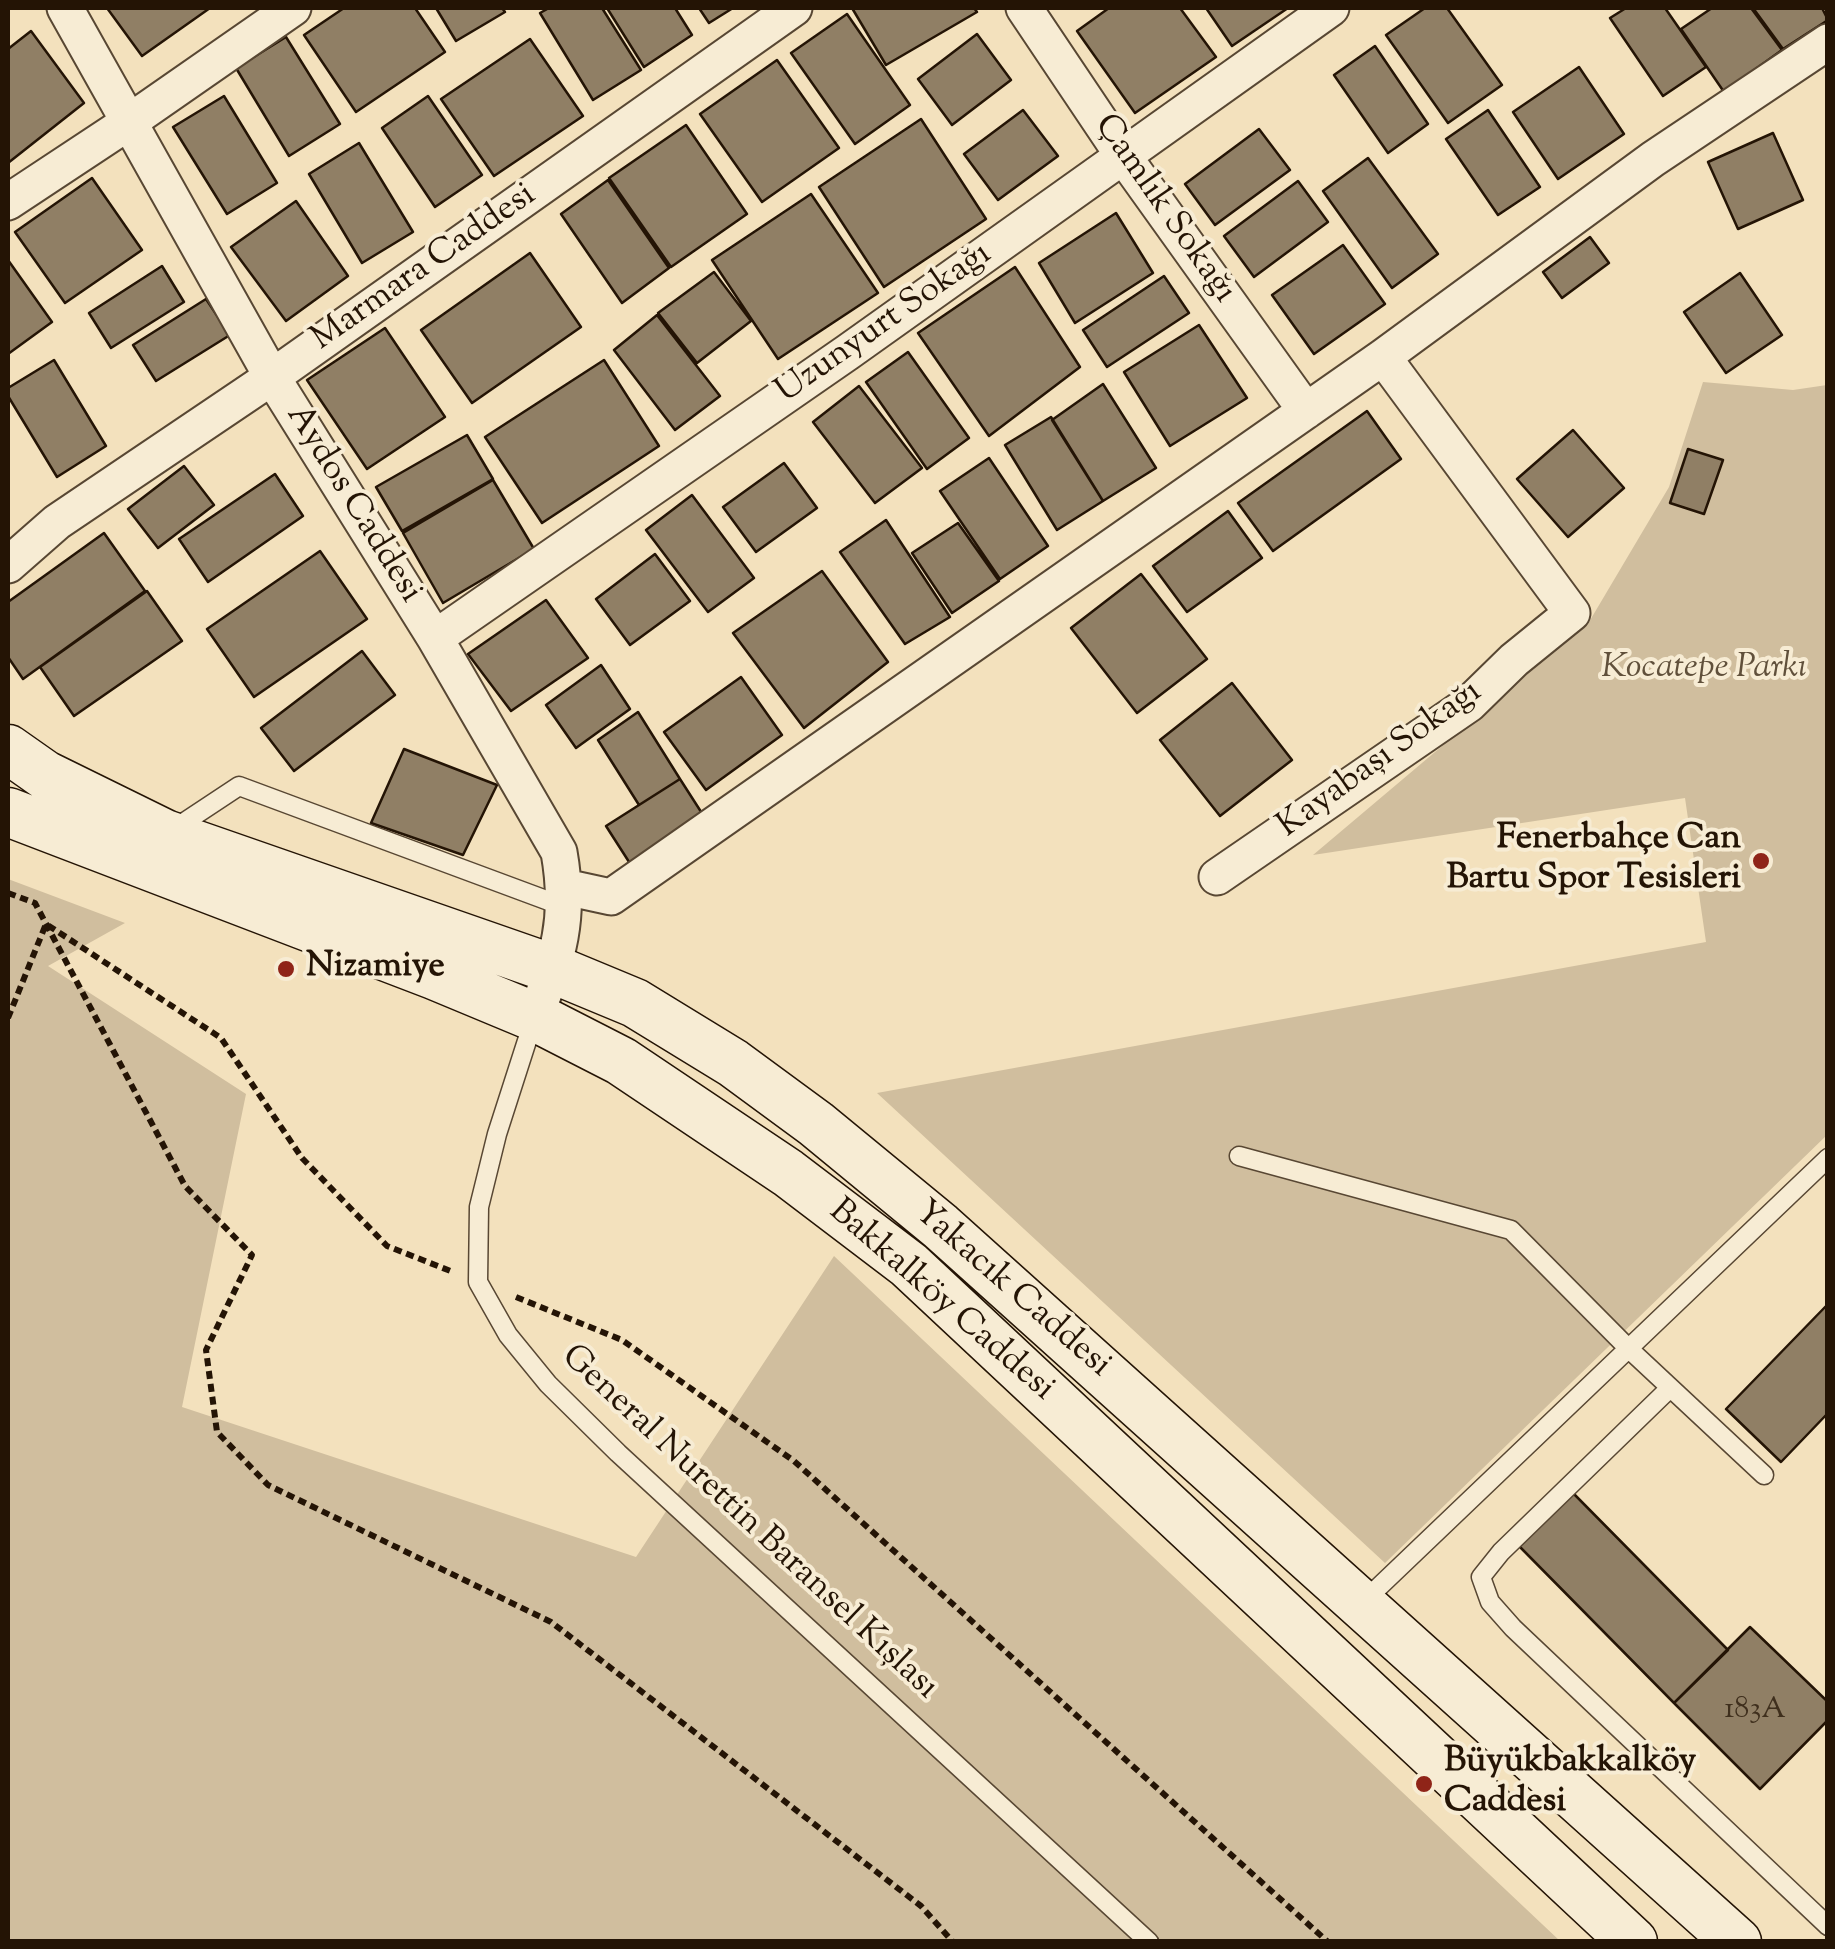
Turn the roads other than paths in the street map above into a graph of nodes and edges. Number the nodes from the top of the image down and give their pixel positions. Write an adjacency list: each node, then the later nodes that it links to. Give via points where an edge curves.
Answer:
1 (65, 8): 7 (street, Aydos Caddesi)
2 (292, 8): 7 (street)
3 (794, 8): 11 (street, Marmara Caddesi)
4 (1024, 8): 8 (street, Çamlık Sokağı)
5 (1331, 8): 8 (street, Uzunyurt Sokağı)
6 (1828, 42): 10 (street, via 1653,159)
7 (129, 122): 9 (street); 11 (street, Aydos Caddesi)
8 (1124, 157): 12 (street, Çamlık Sokağı); 14 (street, Uzunyurt Sokağı)
9 (8, 202)
10 (1383, 357): 12 (street); 18 (street, Kayabaşı Sokağı, via 1572,613 1470,704)
11 (272, 377): 13 (street, Marmara Caddesi, via 57,522); 14 (street, Aydos Caddesi)
12 (1306, 411): 19 (street, via 611,896)
13 (8, 565)
14 (434, 638): 19 (street, Aydos Caddesi, via 559,852)
15 (8, 750): 17 (main road, Yakacık Caddesi)
16 (8, 812): 21 (main road, Bakkalköy Caddesi)
17 (166, 834): 19 (lane, via 239,786); 20 (main road, Yakacık Caddesi)
18 (1217, 877)
19 (565, 897): 20 (street, Aydos Caddesi)
20 (553, 970): 21 (street, Aydos Caddesi); 27 (main road, Yakacık Caddesi, via 635,1003 816,1124 940,1226)
21 (535, 1018): 29 (lane, General Nurettin Baransel Kışlası, via 479,1207 478,1282 508,1335 618,1453); 30 (main road, Bakkalköy Caddesi, via 621,1061 788,1172 909,1265)
22 (1240, 1156): 24 (lane, via 1511,1230)
23 (1828, 1158): 24 (lane)
24 (1629, 1349): 25 (lane); 27 (lane)
25 (1670, 1388): 26 (lane); 28 (lane, via 1481,1576 1490,1602 1513,1628)
26 (1764, 1475)
27 (1362, 1603): 31 (main road, Yakacık Caddesi)
28 (1828, 1926)
29 (1148, 1942)
30 (1633, 1942)
31 (1737, 1942)

